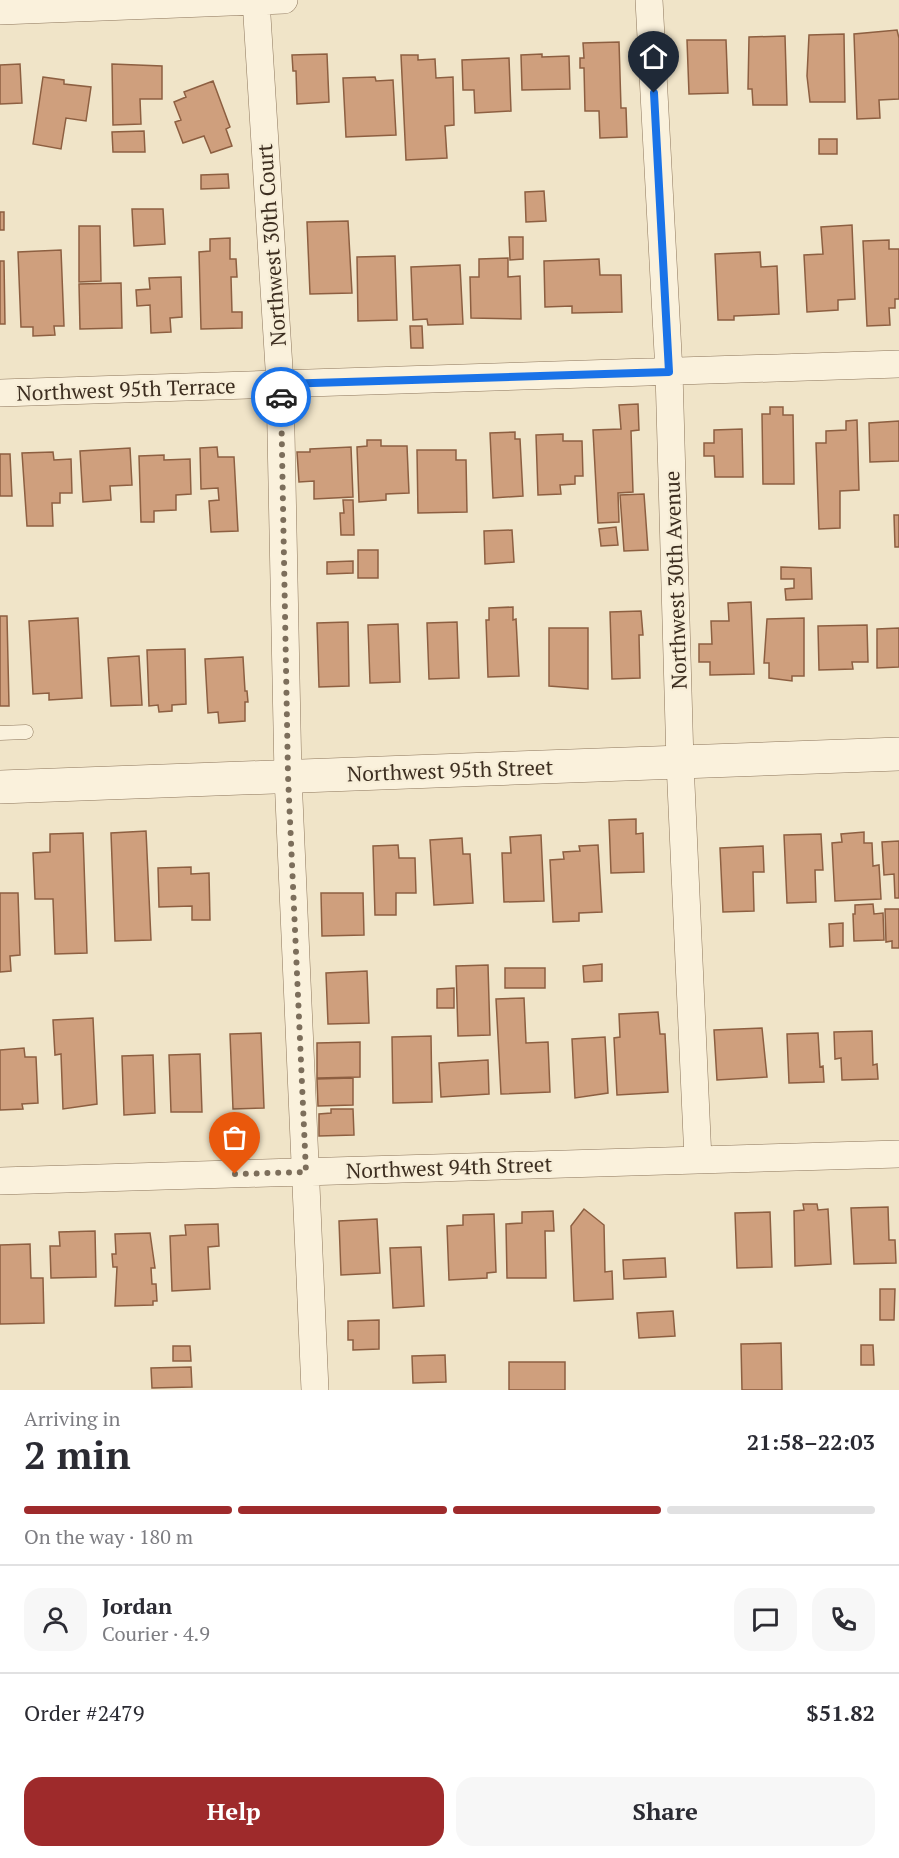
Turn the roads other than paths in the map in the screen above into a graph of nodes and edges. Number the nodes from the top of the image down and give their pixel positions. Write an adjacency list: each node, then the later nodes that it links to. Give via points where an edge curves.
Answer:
1 (284, 0): 3 (street)
2 (649, 0): 6 (street, Northwest 30th Avenue)
3 (256, 1): 4 (street); 7 (street, Northwest 30th Court)
4 (0, 10)
5 (899, 364): 6 (street, Northwest 95th Terrace)
6 (669, 372): 7 (street, Northwest 95th Terrace); 12 (street, Northwest 30th Avenue)
7 (280, 384): 8 (street, Northwest 95th Terrace); 13 (street, Northwest 30th Court)
8 (0, 393)
9 (26, 732): 10 (lane)
10 (0, 733)
11 (899, 754): 12 (street, Northwest 95th Street)
12 (680, 762): 13 (street, Northwest 95th Street); 16 (street, Northwest 30th Avenue)
13 (288, 776): 14 (street, Northwest 95th Street); 17 (street, Northwest 30th Court)
14 (0, 787)
15 (899, 1154): 16 (street, Northwest 94th Street)
16 (698, 1160): 17 (street, Northwest 94th Street)
17 (306, 1172): 18 (street, Northwest 94th Street); 19 (street, Northwest 30th Court)
18 (0, 1181)
19 (315, 1390)

